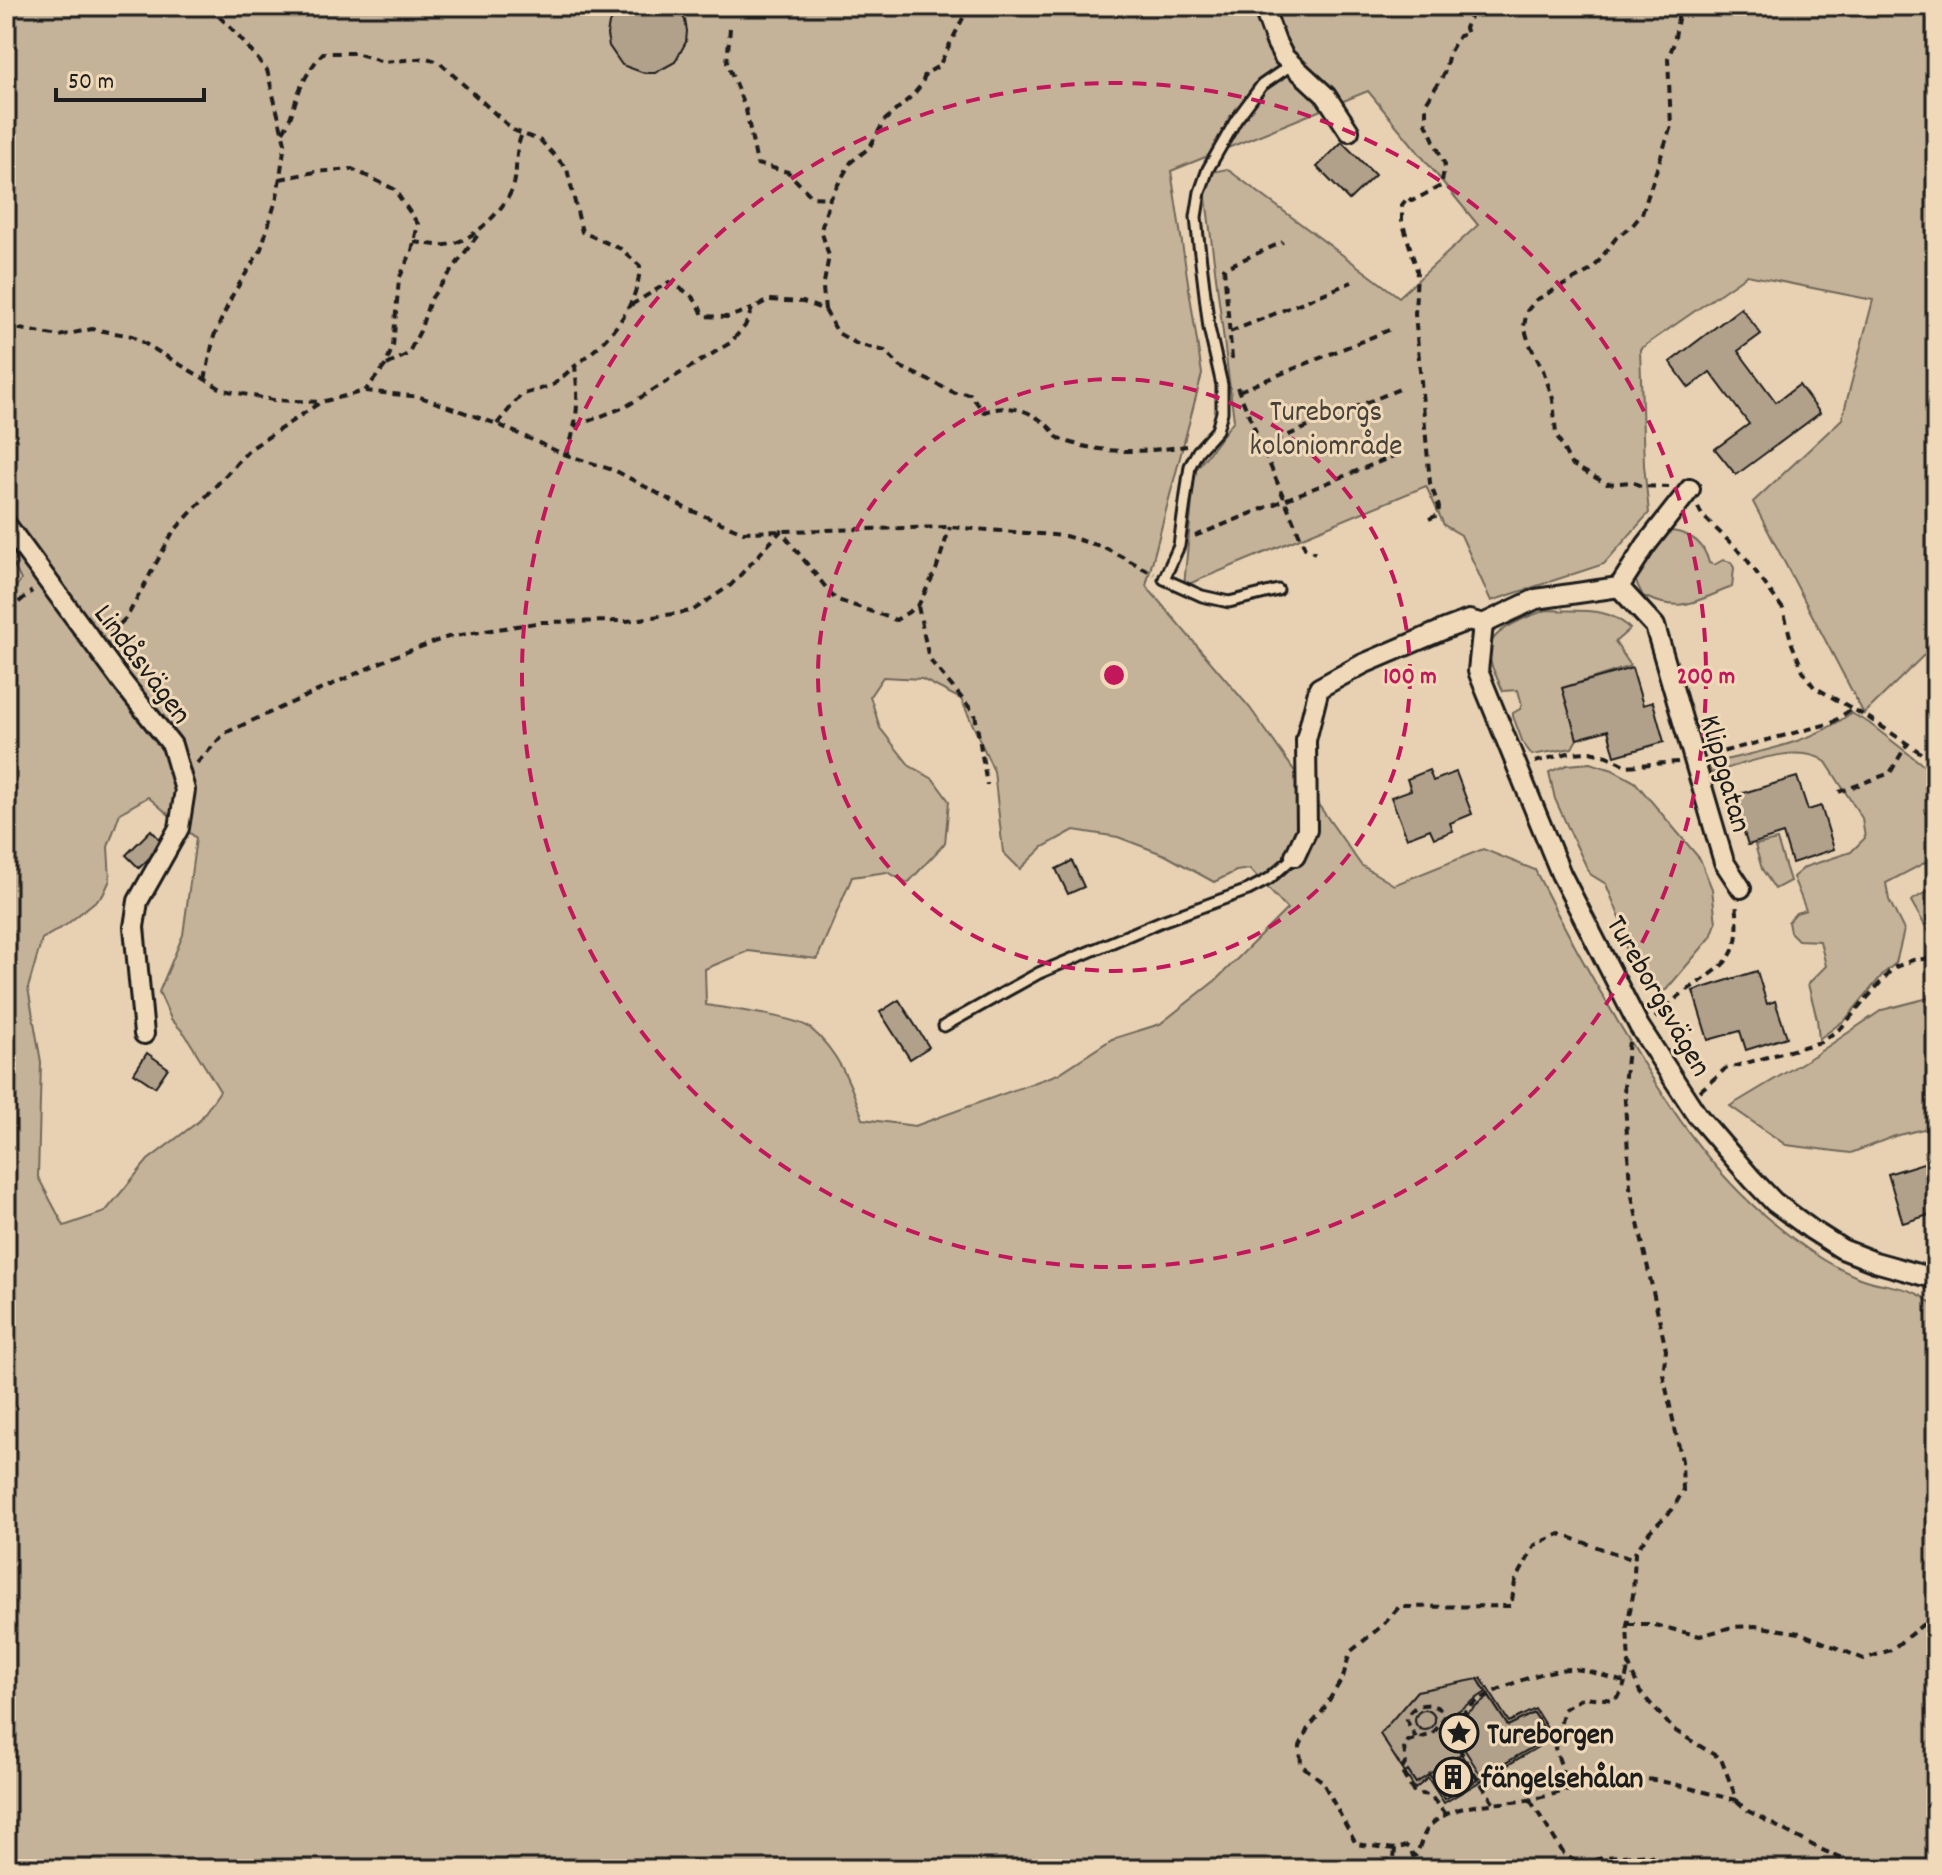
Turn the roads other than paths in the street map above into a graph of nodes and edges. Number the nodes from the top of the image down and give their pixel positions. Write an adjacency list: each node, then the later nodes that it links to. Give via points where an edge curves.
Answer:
1 (1263, 6): 2 (street)
2 (1291, 65): 3 (street, via 1326,96); 7 (lane, via 1262,85 1236,120 1200,192 1196,217 1222,412 1217,430 1190,466 1179,546 1164,579 1229,602)
3 (1349, 131)
4 (1690, 489): 6 (street)
5 (6, 524): 12 (street, Lindåsvägen, via 172,745 185,790 179,828 138,901 134,927)
6 (1619, 587): 8 (street, via 1536,599); 10 (street, Klippgatan, via 1655,626 1724,862)
7 (1278, 590)
8 (1483, 624): 9 (street, via 1469,620 1445,629 1319,688 1306,740 1307,830); 13 (street, Tureborgsvägen, via 1478,671 1561,874 1697,1115 1774,1202 1842,1249)
9 (1295, 856): 11 (lane, via 1248,890 1039,973)
10 (1738, 892)
11 (944, 1026)
12 (144, 1034)
13 (1936, 1279)

